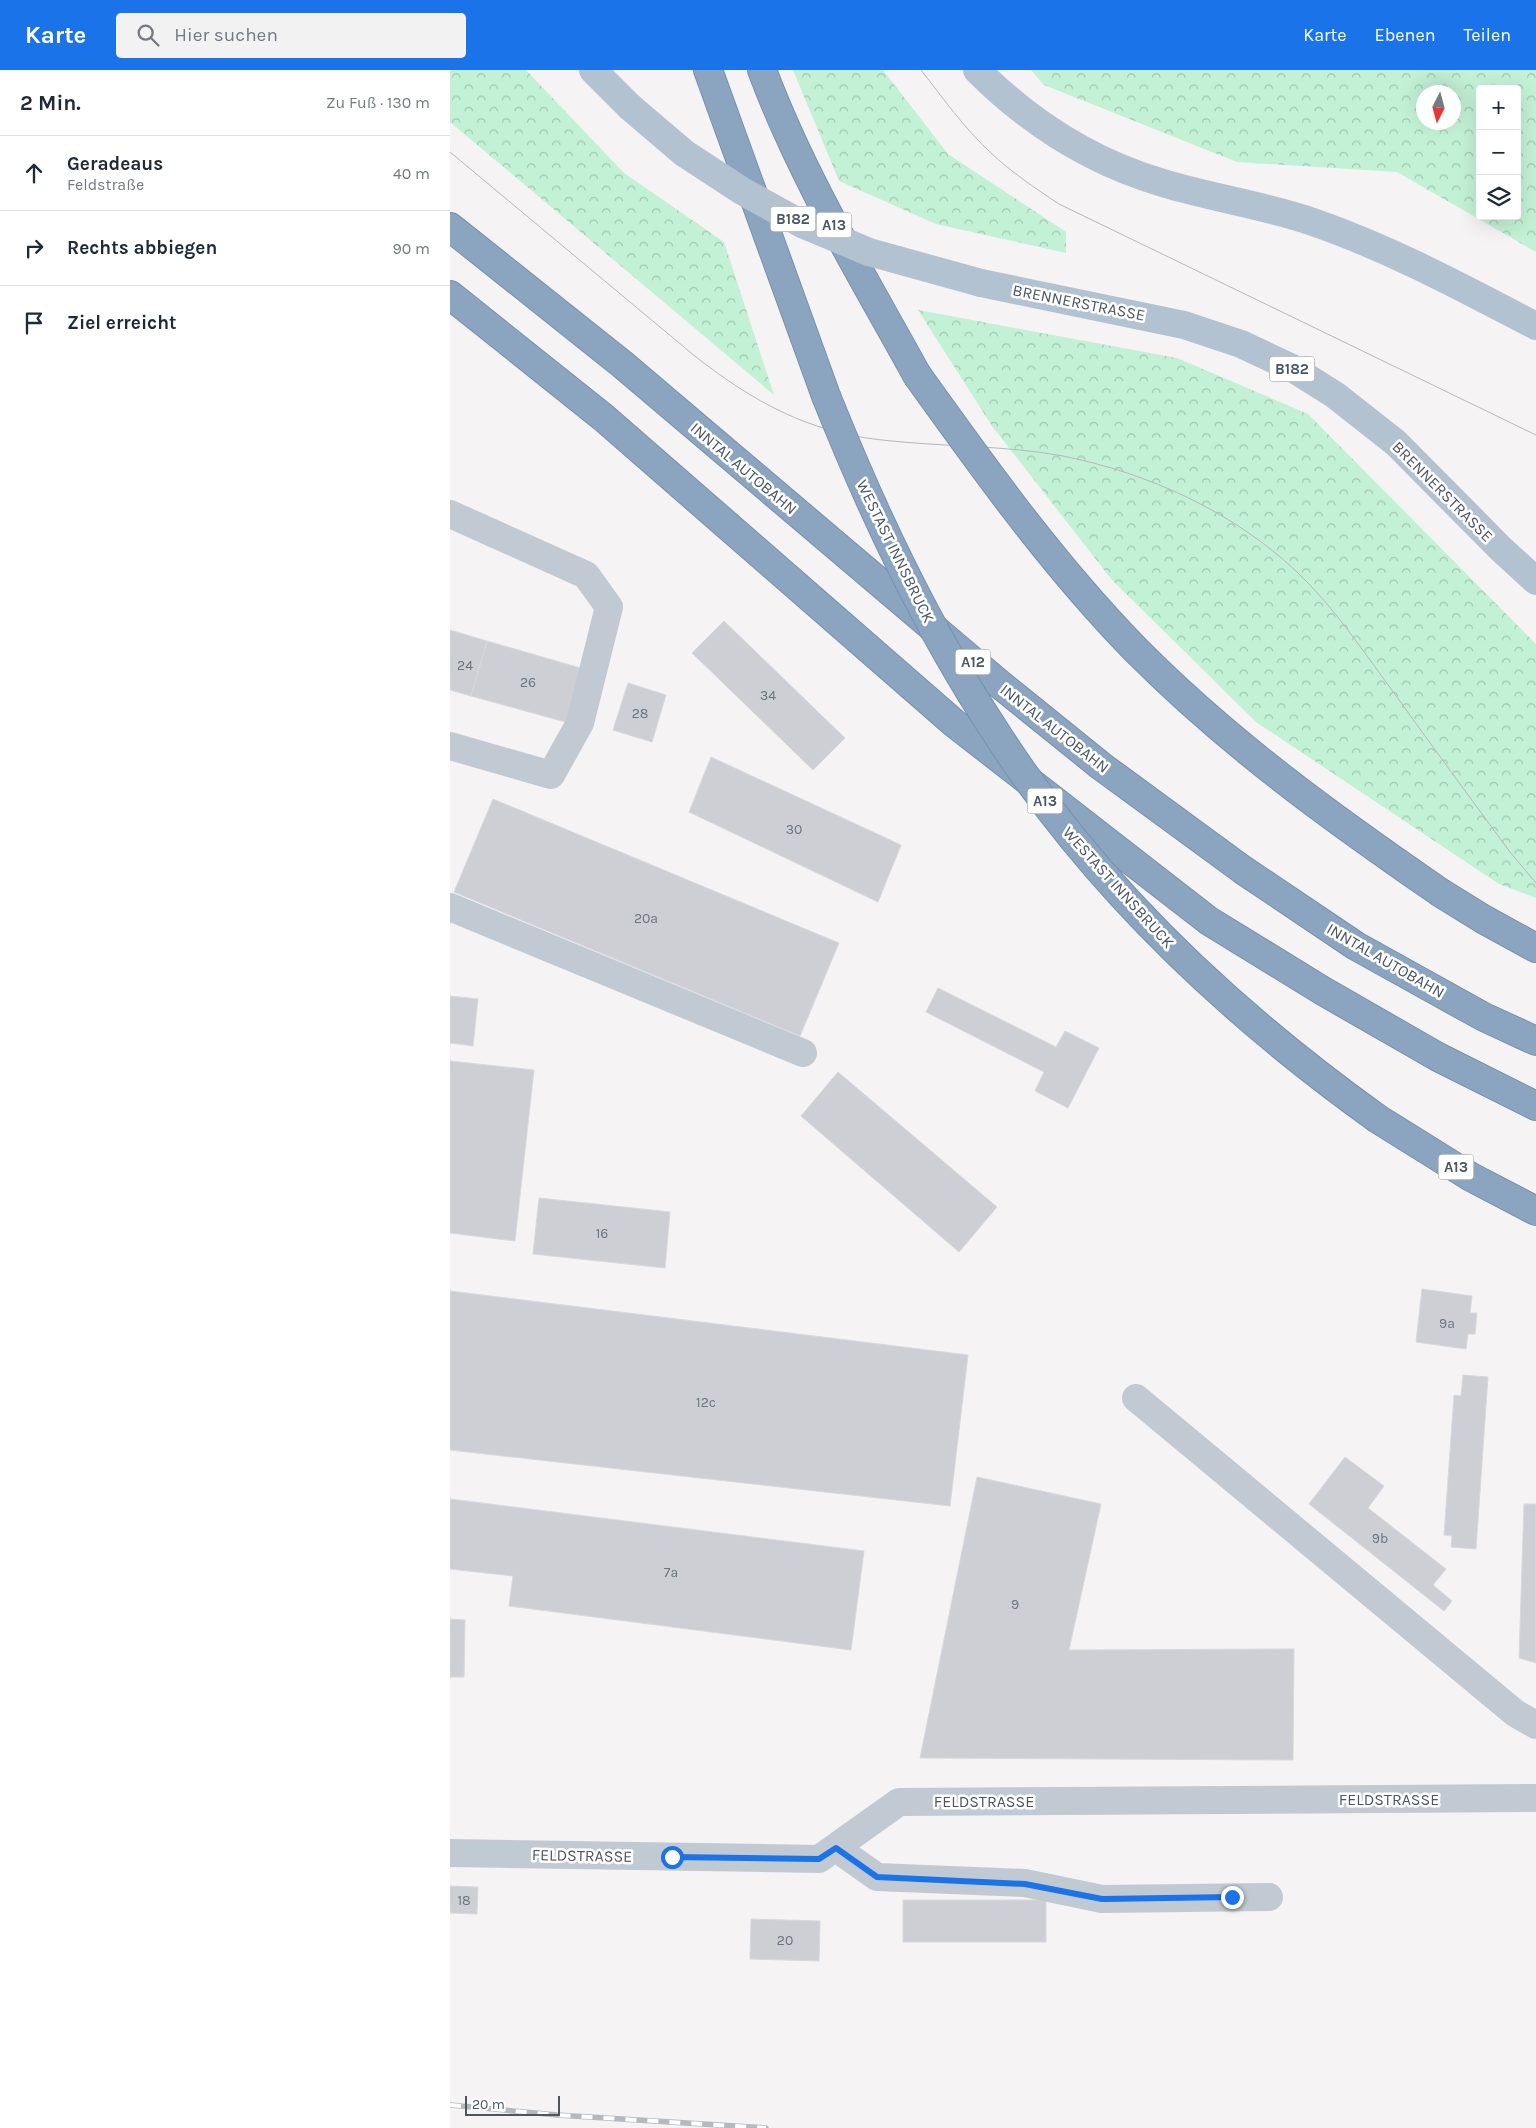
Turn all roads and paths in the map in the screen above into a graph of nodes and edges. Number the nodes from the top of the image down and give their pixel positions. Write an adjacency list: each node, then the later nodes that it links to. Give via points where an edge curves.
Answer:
1 (593, 70): 9 (main road, BRENNERSTRASSE / B182, bridge, via 684,153 742,191 802,224 869,252 981,282 1184,325 1241,344 1292,368 1335,395 1396,443)
2 (708, 70): 16 (highway, WESTAST INNSBRUCK / A13, bridge, via 826,396 873,508 909,584 996,733 1080,847 1137,911 1195,971 1261,1030 1378,1120)
3 (762, 70): 12 (highway, A13, bridge, via 811,184 917,375 1023,520 1078,586 1135,648 1260,763 1441,893)
4 (977, 70): 7 (main road, via 1028,116 1072,146 1103,162 1163,183 1285,213 1367,242)
5 (450, 227): 13 (highway, INNTAL AUTOBAHN / A12, via 622,364 996,682 1101,766 1243,870 1356,946)
6 (450, 295): 15 (highway, via 604,418 954,723 1209,921 1438,1057)
7 (1536, 326)
8 (450, 514): 10 (street, via 586,575 609,607 580,723 551,775)
9 (1536, 581)
10 (450, 746)
11 (450, 907): 14 (street)
12 (1536, 948)
13 (1536, 1041)
14 (802, 1053)
15 (1536, 1106)
16 (1536, 1211)
17 (1136, 1398): 18 (street, via 1515,1713)
18 (1536, 1726)
19 (1536, 1798): 20 (street, FELDSTRASSE, via 899,1802)
20 (836, 1848): 21 (street, FELDSTRASSE, via 819,1859); 22 (street, via 877,1877 1025,1884 1102,1899)
21 (450, 1853)
22 (1269, 1897)

